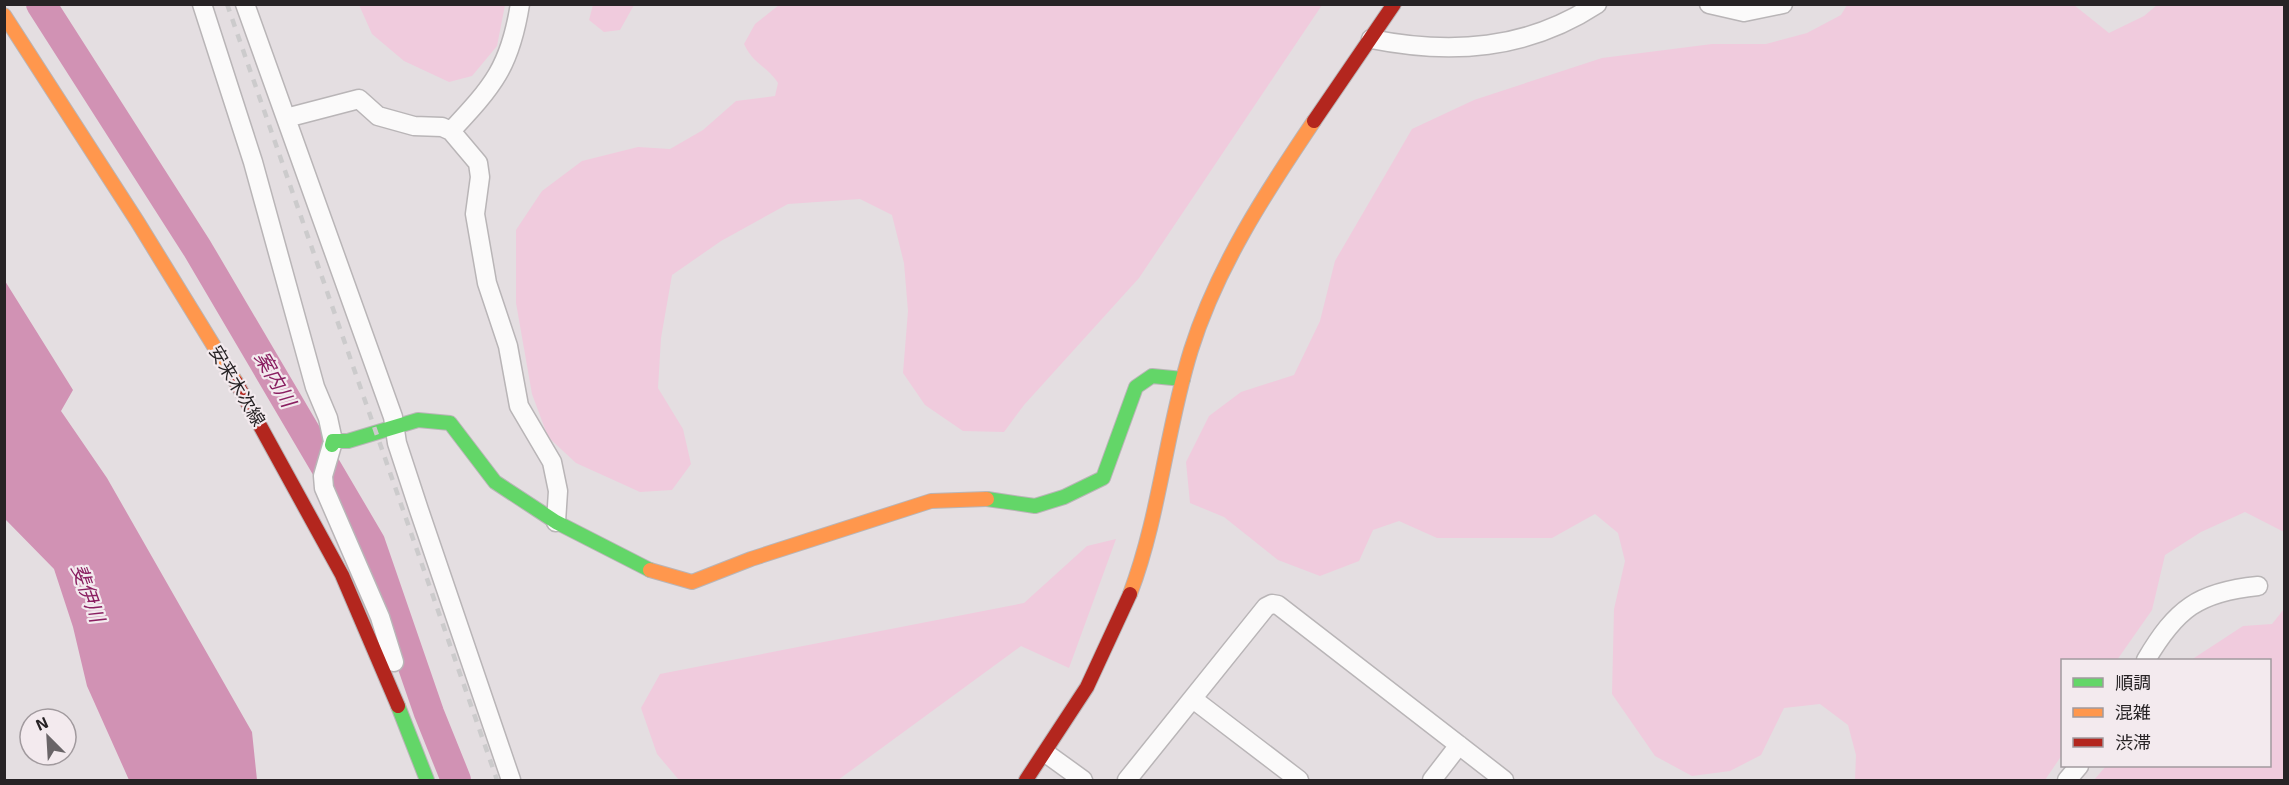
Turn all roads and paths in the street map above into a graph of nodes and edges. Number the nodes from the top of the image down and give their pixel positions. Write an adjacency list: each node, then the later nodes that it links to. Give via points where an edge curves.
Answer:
1 (202, 4): 14 (street, via 253,162 315,387 331,424)
2 (245, 4): 10 (street)
3 (520, 4): 11 (street, via 508,59)
4 (1394, 4): 9 (street)
5 (1597, 4): 9 (street, via 1579,16 1499,45 1404,46)
6 (1709, 4): 7 (street, via 1743,12)
7 (1783, 4)
8 (4, 15): 19 (street, 安来木次線, via 118,191 294,481 343,577)
9 (1371, 39): 12 (street, via 1264,195 1232,250 1199,328)
10 (286, 118): 11 (street, via 359,99 378,116); 13 (street)
11 (451, 131): 15 (street, via 478,163 475,214 488,283 508,346 519,406 552,462 558,491)
12 (1183, 379): 15 (street, via 1161,374 1144,378 1136,387 1103,478 1035,506 990,499 932,501 751,559 693,582 659,574); 21 (street, via 1141,567 1087,691)
13 (394, 426): 14 (street); 15 (street, via 418,420 450,423 495,482); 24 (street, via 418,510)
14 (333, 443): 19 (street, via 324,471 324,488 380,617 401,684)
15 (556, 522)
16 (2258, 586): 17 (street, via 2213,593 2185,610 2166,628)
17 (2147, 659)
18 (1193, 699): 20 (street, via 1272,603); 27 (street); 28 (street)
19 (398, 707): 23 (street, 安来木次線)
20 (1459, 745): 29 (street); 30 (street)
21 (1047, 754): 25 (street); 26 (street)
22 (2077, 767): 31 (street)
23 (427, 780)
24 (511, 780)
25 (1026, 780)
26 (1083, 780)
27 (1127, 780)
28 (1299, 780)
29 (1432, 780)
30 (1504, 780)
31 (2067, 780)

